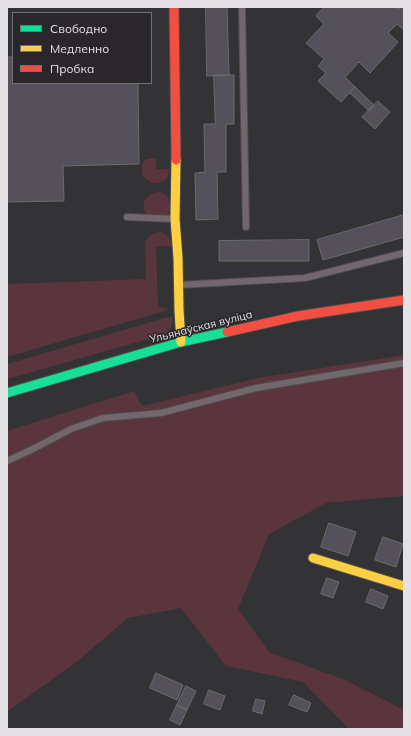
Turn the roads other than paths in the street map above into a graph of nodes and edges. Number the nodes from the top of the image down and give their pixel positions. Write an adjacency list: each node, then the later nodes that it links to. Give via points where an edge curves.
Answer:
1 (174, 7): 4 (street)
2 (242, 7): 5 (lane)
3 (126, 217): 4 (lane)
4 (175, 219): 7 (street)
5 (246, 227)
6 (404, 253): 7 (lane, via 305,278)
7 (179, 285): 9 (street)
8 (404, 300): 9 (street, Ульянаўская вуліца, via 298,316)
9 (182, 342): 11 (street, Ульянаўская вуліца)
10 (404, 363): 12 (lane, via 256,388 161,413 103,418 71,429)
11 (7, 394)
12 (7, 461)
13 (313, 558): 14 (street)
14 (404, 586)

